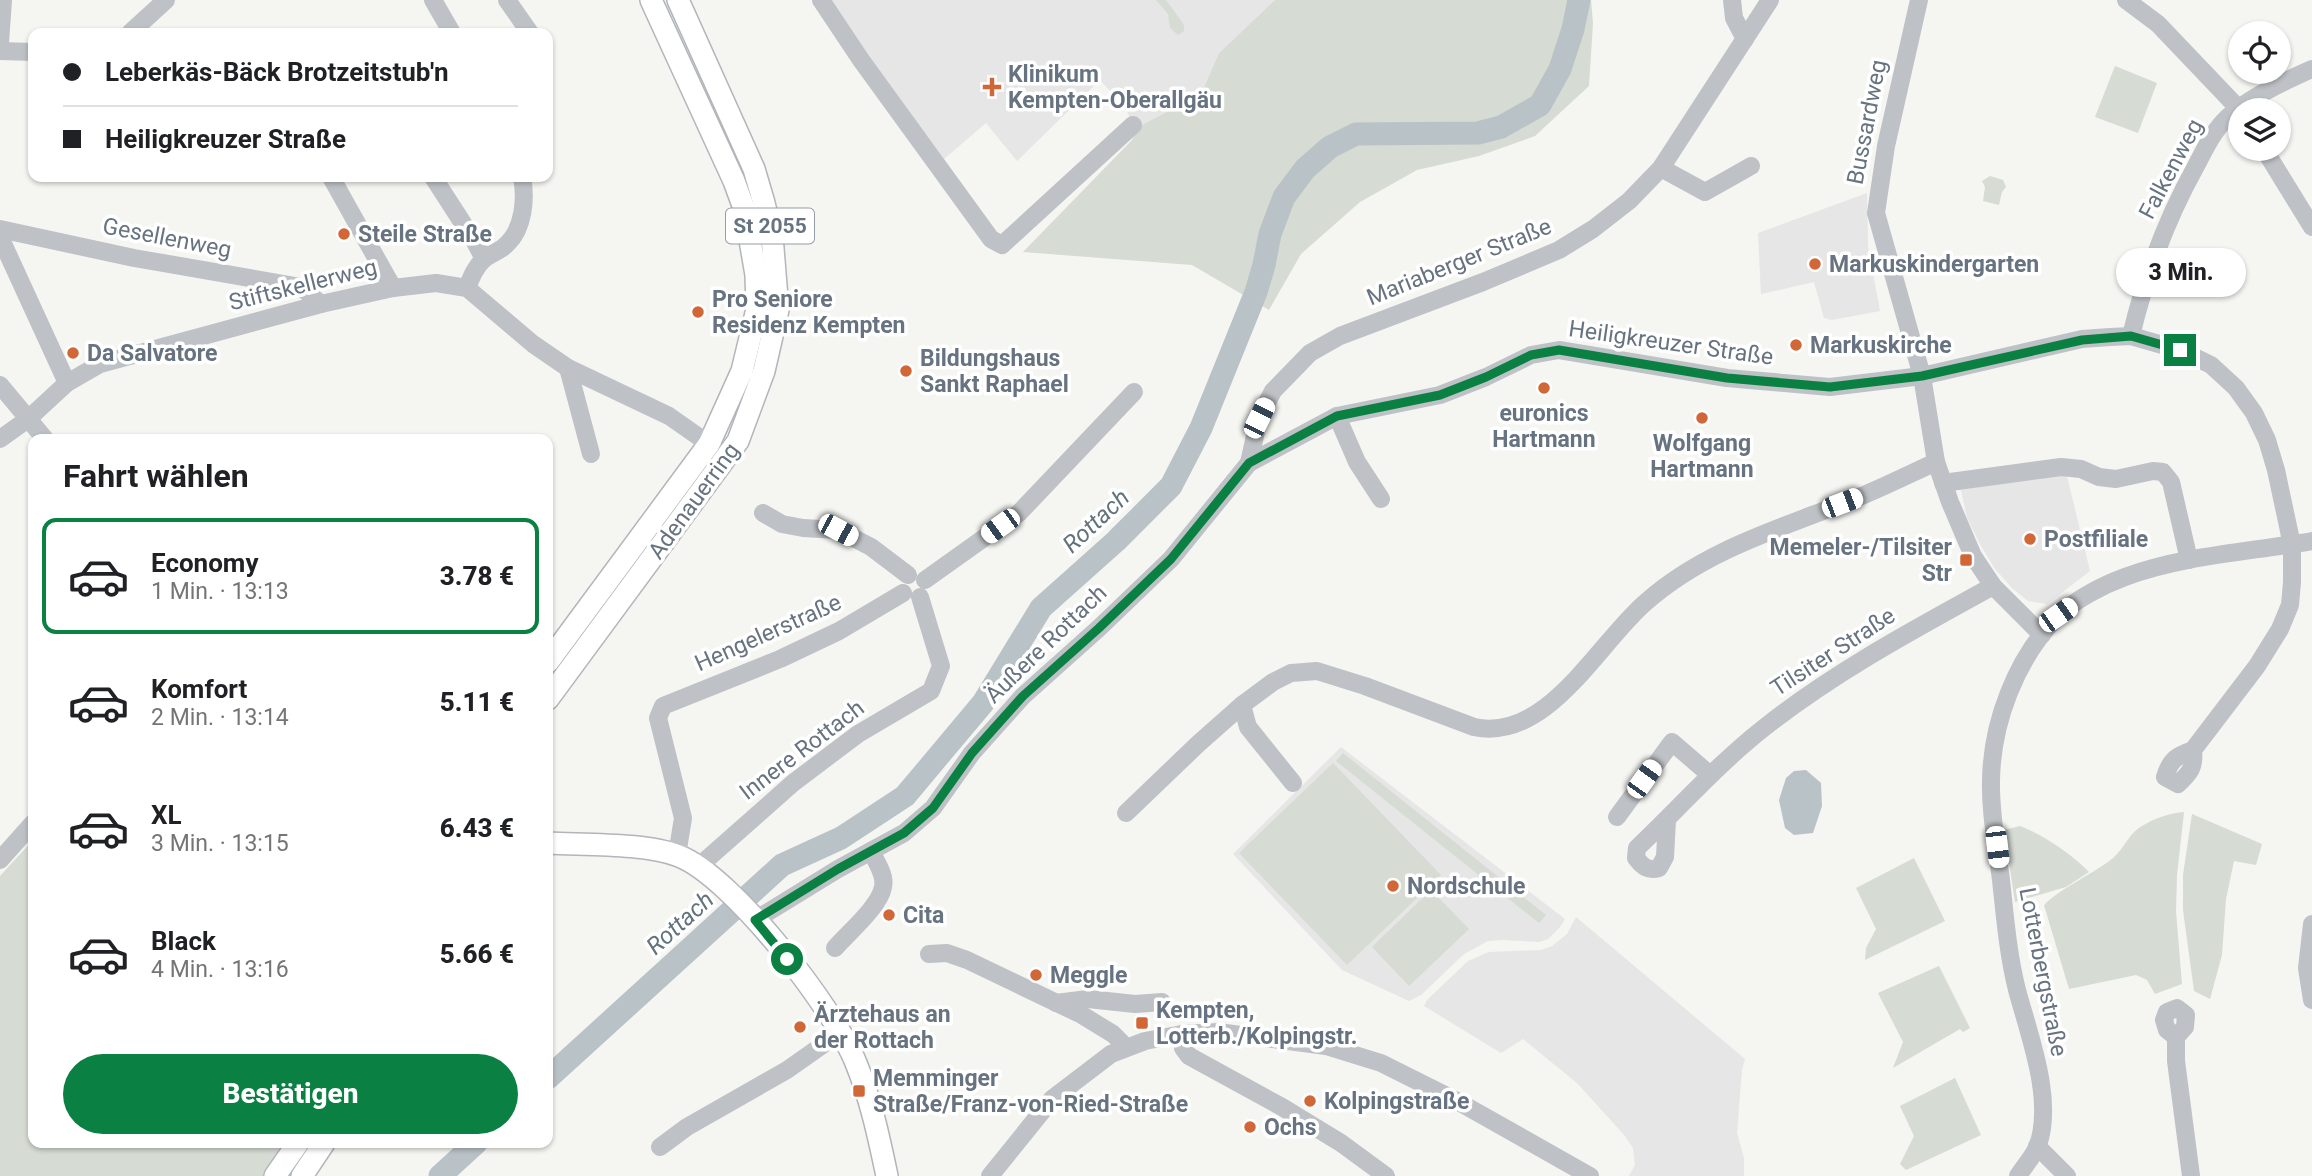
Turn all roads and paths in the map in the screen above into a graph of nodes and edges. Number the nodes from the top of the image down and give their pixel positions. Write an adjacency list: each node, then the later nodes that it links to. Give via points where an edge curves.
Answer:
1 (3, 0): 16 (street)
2 (166, 0): 12 (street)
3 (433, 0): 13 (street)
4 (507, 0): 14 (street)
5 (651, 0): 47 (main road, Adenauerring / St 2055, via 734,181 745,211 756,275 757,309 742,371)
6 (678, 0): 49 (main road, Adenauerring / St 2055, via 754,169 776,271 778,310 764,371 744,429)
7 (821, 0): 23 (street, via 991,239 1002,245)
8 (1732, 0): 15 (street, via 1734,18)
9 (1770, 0): 15 (street, Mariaberger Straße)
10 (1919, 0): 39 (street, Bussardweg, via 1875,213)
11 (2126, 0): 20 (street, via 2158,24)
12 (135, 28)
13 (449, 28)
14 (527, 28)
15 (1745, 39): 26 (street, Mariaberger Straße)
16 (0, 43)
17 (0, 51): 18 (street)
18 (28, 52)
19 (2312, 69): 21 (street, Falkenweg)
20 (2229, 98)
21 (2255, 98)
22 (2228, 120): 37 (street, Falkenweg, via 2214,132 2177,200 2143,289)
23 (1133, 125)
24 (2271, 161): 30 (street)
25 (1751, 166): 26 (street, via 1705,192)
26 (1661, 168): 51 (street, Mariaberger Straße, via 1629,201 1559,250 1340,336 1310,353 1273,391 1259,418)
27 (334, 182): 34 (street)
28 (436, 182): 33 (street)
29 (523, 182): 33 (street, via 522,218 508,244)
30 (2312, 227)
31 (0, 229): 36 (street, Gesellenweg, via 301,287)
32 (0, 237): 40 (street)
33 (484, 259): 35 (street)
34 (393, 288): 35 (street, Stiftskellerweg, via 436,283); 36 (street, Stiftskellerweg)
35 (467, 288): 38 (street)
36 (321, 304): 40 (street, Stiftskellerweg, via 100,364)
37 (2131, 336): 39 (street, Heiligkreuzer Straße, via 2082,340); 56 (street, Heiligkreuzer Straße, via 2180,350 2211,365 2236,388 2267,440)
38 (568, 368): 47 (street, via 668,416); 48 (street)
39 (1922, 376): 43 (street, Heiligkreuzer Straße, via 1830,387 1727,378 1559,350 1531,355 1440,395); 50 (street, Bussardweg)
40 (67, 383): 44 (street, Stiftskellerweg)
41 (0, 385): 44 (street)
42 (1134, 392): 58 (street, via 1019,513)
43 (1337, 416): 51 (street, Heiligkreuzer Straße); 53 (street, via 1357,462)
44 (28, 419): 45 (street); 46 (street, Stiftskellerweg)
45 (41, 434)
46 (0, 439)
47 (709, 444): 49 (street); 61 (main road, Adenauerring / St 2055)
48 (590, 454)
49 (726, 461): 62 (main road, Adenauerring / St 2055)
50 (1936, 462): 52 (street, Bussardweg); 63 (street, via 1699,563 1646,601 1540,712 1504,729 1474,727 1317,671 1291,673)
51 (1249, 463): 72 (street, Äußere Rottach, via 1171,559 1023,696 972,753 933,808 904,833)
52 (1943, 483): 57 (street, via 2061,467 2116,479 2163,472 2173,490); 59 (street, Bussardweg, via 1973,556)
53 (1381, 499)
54 (763, 513): 58 (street, via 782,524 838,530 871,547)
55 (2312, 541): 56 (street)
56 (2291, 545): 57 (street, Lotterbergstraße); 64 (street, Heiligkreuzer Straße, via 2290,605 2280,629)
57 (2189, 560): 60 (street, Lotterbergstraße, via 2102,587 2058,615)
58 (914, 586): 73 (street, Hengelerstraße, via 815,642 663,706 658,718 683,818); 75 (street, Innere Rottach, via 941,666 931,691 859,734 804,775)
59 (1993, 586): 60 (street, Bussardweg); 65 (street, Tilsiter Straße, via 1878,649 1765,727)
60 (2042, 635): 87 (street, Lotterbergstraße, via 2015,681 1998,724 1991,783 2015,984 2042,1089)
61 (553, 655)
62 (553, 692)
63 (1242, 705): 66 (street, via 1248,727); 67 (street)
64 (2193, 750)
65 (1709, 774): 68 (street, via 1671,742); 69 (street, Tilsiter Straße)
66 (1293, 783)
67 (1126, 813)
68 (1617, 817)
69 (1667, 820)
70 (28, 829): 74 (street)
71 (553, 843): 73 (main road, via 634,847)
72 (871, 851): 76 (street, Äußere Rottach); 78 (street, via 884,886 872,907)
73 (677, 855): 75 (main road)
74 (0, 860)
75 (698, 867): 76 (main road)
76 (755, 920): 83 (main road)
77 (2312, 924): 80 (street, via 2307,968)
78 (835, 947)
79 (929, 954): 82 (street, via 947,953 967,960)
80 (2312, 1000)
81 (1162, 1002): 82 (street, via 1088,999)
82 (1056, 1003): 86 (street, via 1113,1034)
83 (841, 1032): 88 (street); 93 (main road, via 865,1089)
84 (1182, 1034): 86 (street); 95 (street, via 1183,1048 1199,1063 1282,1107); 96 (street, via 1278,1038 1326,1046 1381,1063)
85 (2176, 1037): 99 (street)
86 (1126, 1047): 94 (street, via 1052,1099)
87 (2037, 1146): 97 (street, Lotterbergstraße); 98 (street)
88 (660, 1147)
89 (295, 1148): 91 (main road)
90 (321, 1148): 92 (main road)
91 (275, 1176)
92 (302, 1176)
93 (887, 1176)
94 (990, 1176)
95 (1386, 1176)
96 (1590, 1176)
97 (2018, 1176)
98 (2067, 1176)
99 (2191, 1176)

